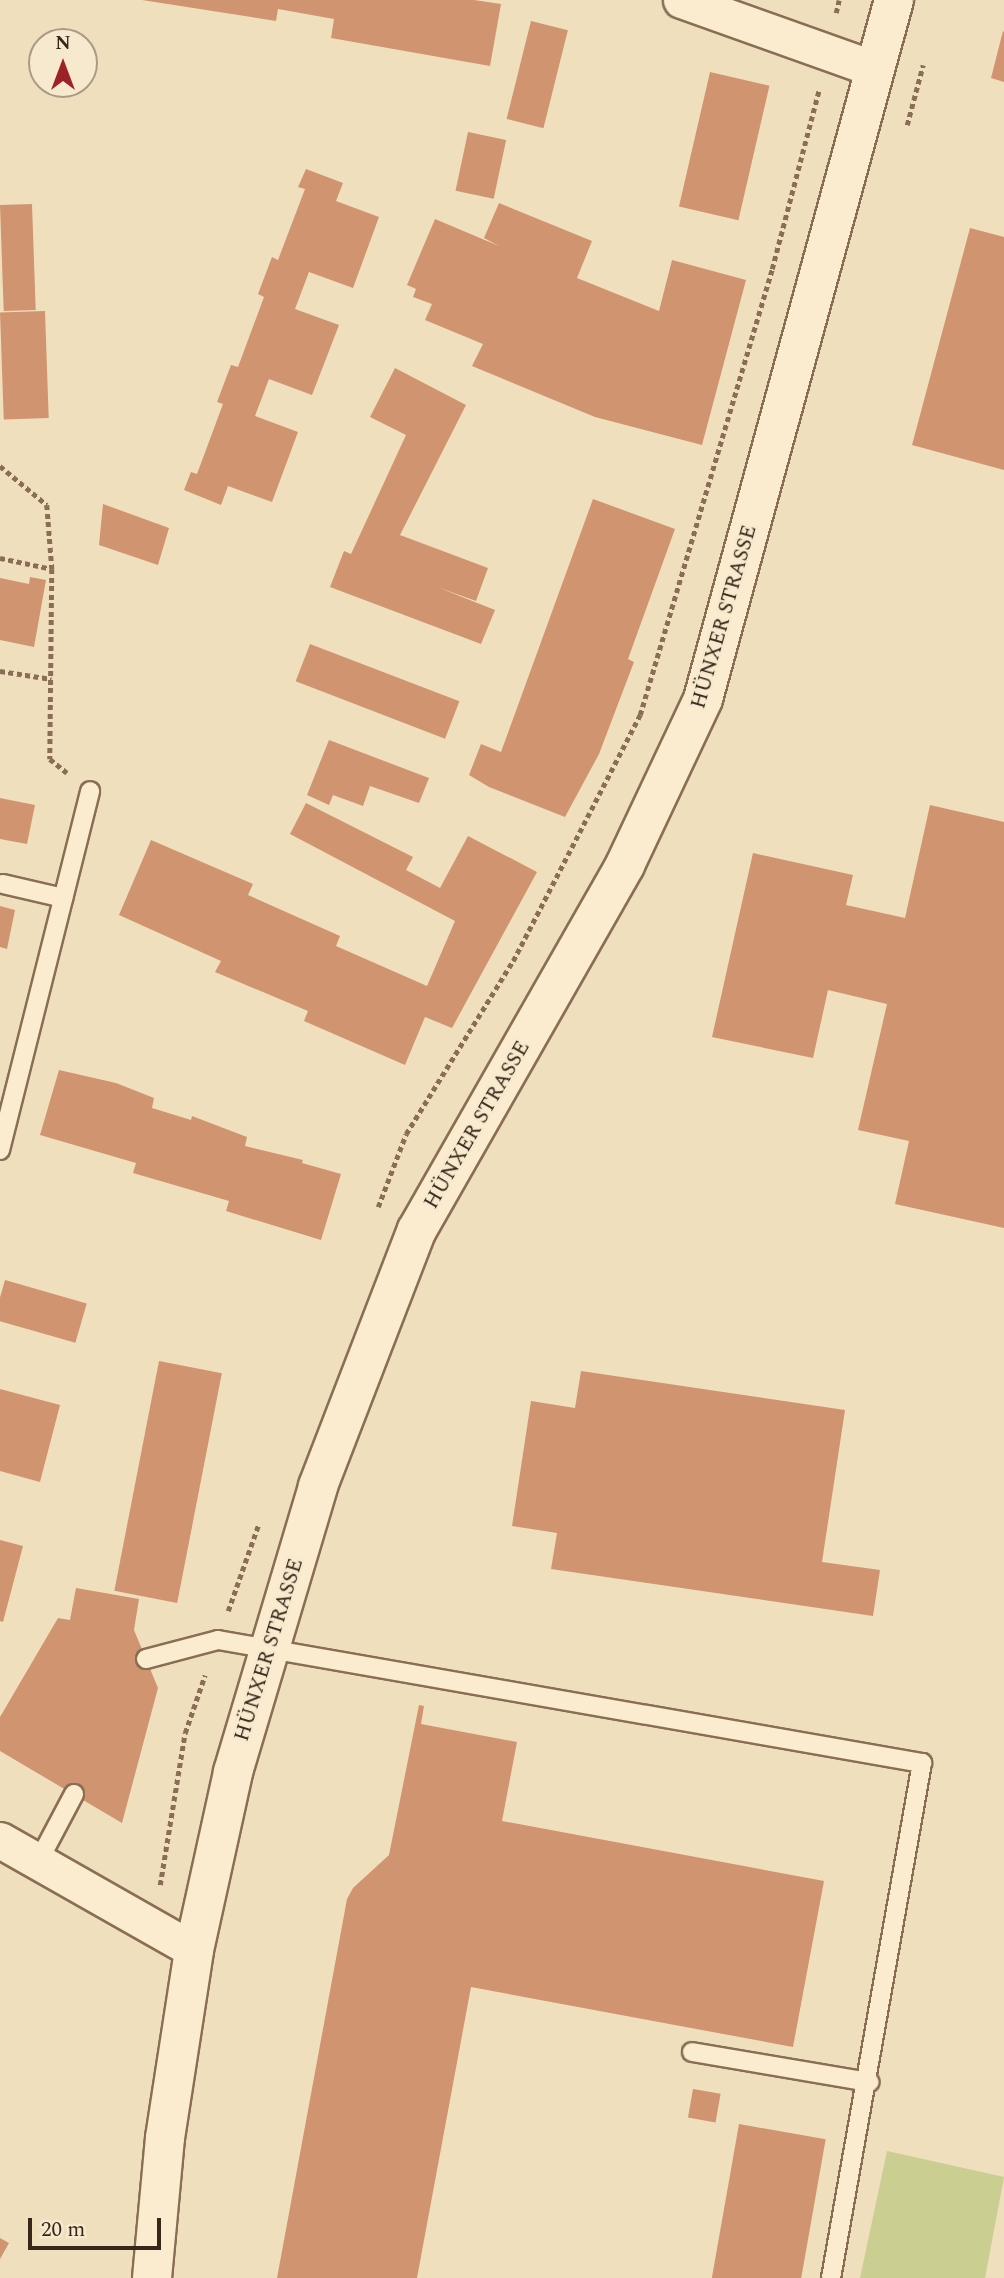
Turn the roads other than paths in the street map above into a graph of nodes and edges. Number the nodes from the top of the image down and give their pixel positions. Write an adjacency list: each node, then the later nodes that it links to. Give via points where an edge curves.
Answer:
1 (681, 0): 3 (street)
2 (894, 0): 3 (main road, HÜNXER STRASSE)
3 (875, 69): 8 (main road, HÜNXER STRASSE, via 704,699 625,865 417,1230 317,1486)
4 (90, 791): 6 (lane)
5 (4, 884): 6 (lane)
6 (63, 898): 7 (lane)
7 (0, 1150)
8 (269, 1650): 9 (lane, via 218,1640); 13 (main road, HÜNXER STRASSE, via 233,1772); 15 (lane, via 922,1763)
9 (146, 1658)
10 (75, 1794): 12 (lane)
11 (0, 1840): 12 (street)
12 (38, 1862): 13 (street)
13 (194, 1950): 16 (main road, HÜNXER STRASSE, via 165,2138)
14 (691, 2052): 15 (lane)
15 (869, 2082): 17 (lane)
16 (152, 2278)
17 (831, 2278)

